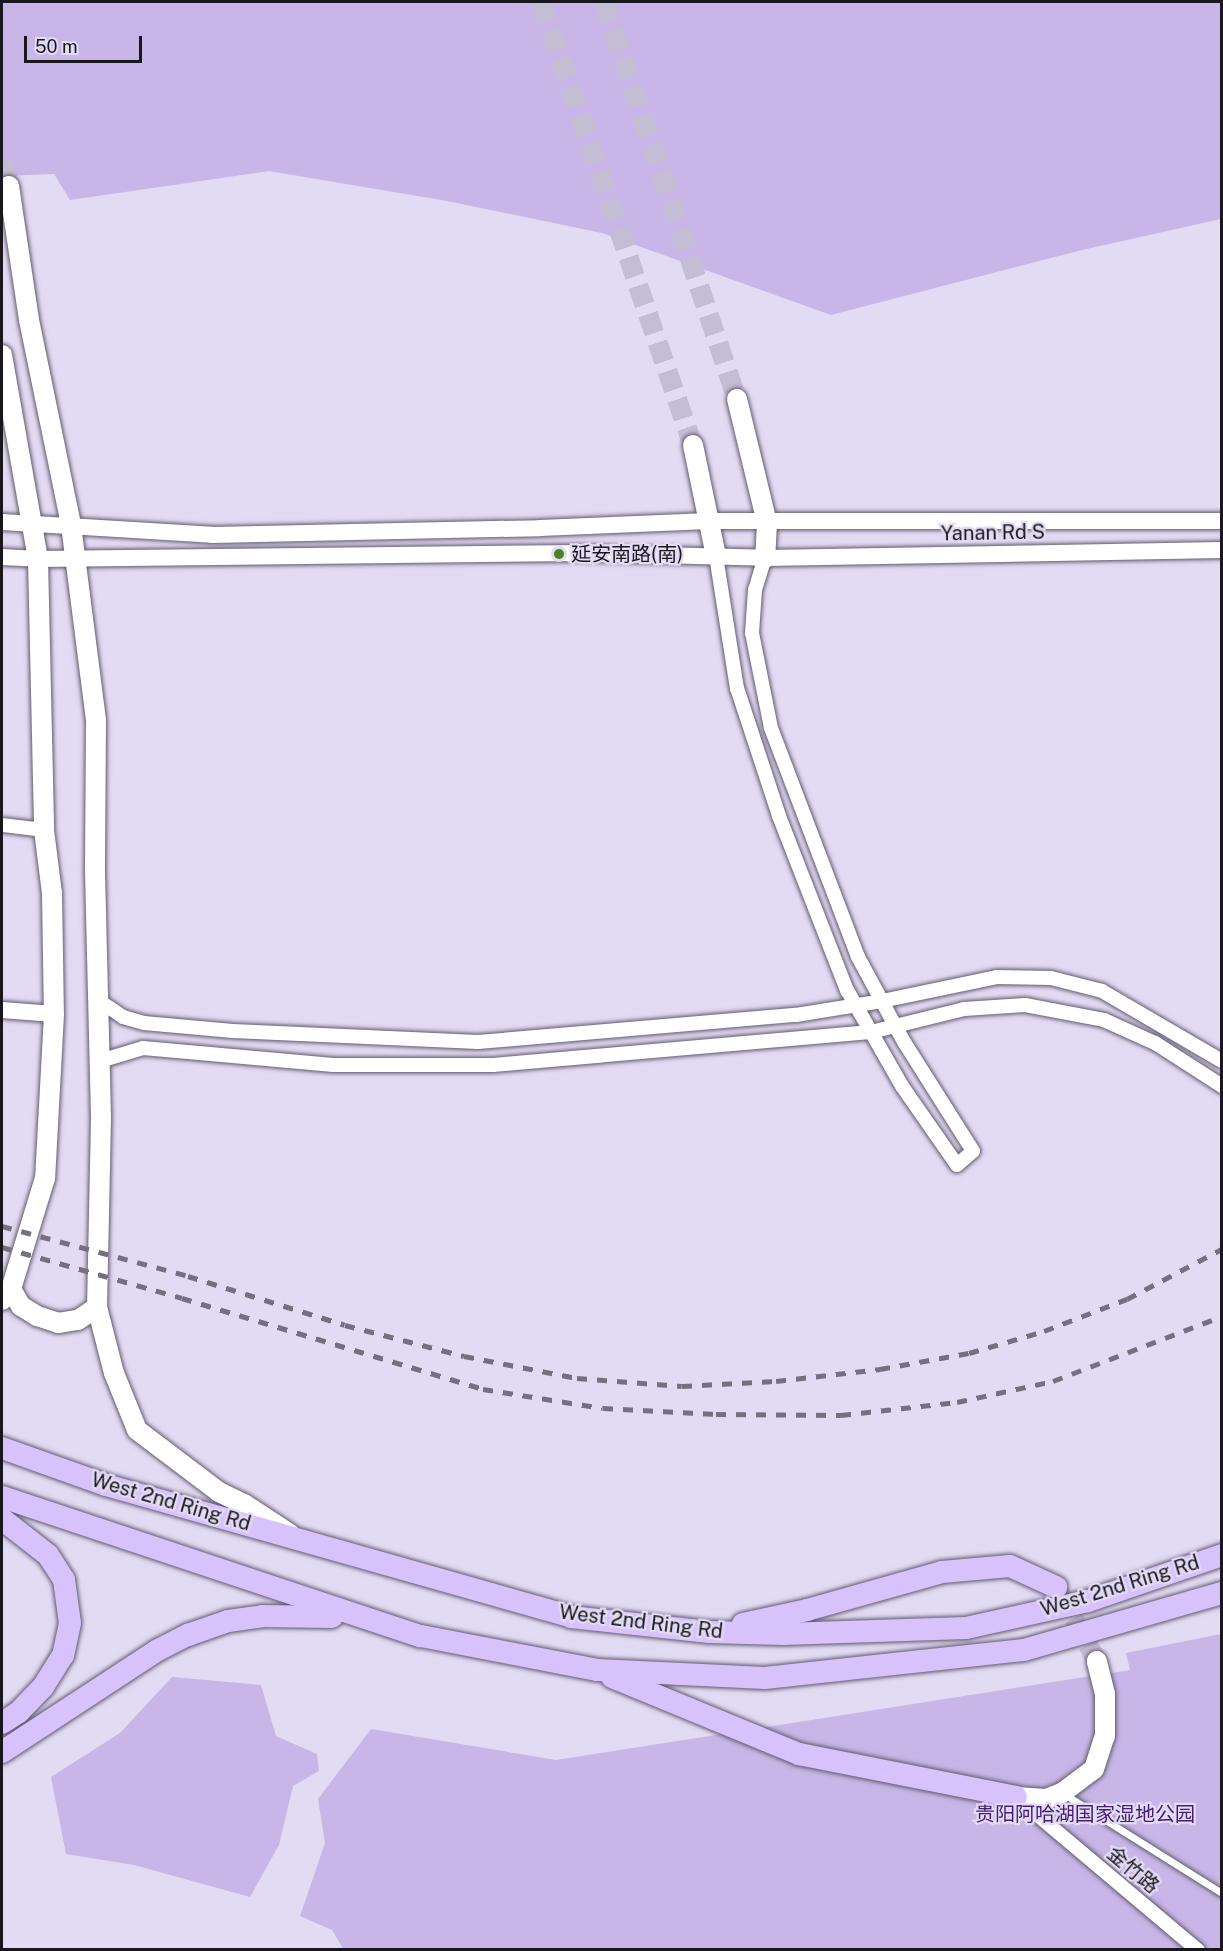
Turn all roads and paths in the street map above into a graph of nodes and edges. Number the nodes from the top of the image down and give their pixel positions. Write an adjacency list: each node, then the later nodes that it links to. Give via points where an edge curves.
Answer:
1 (9, 186): 10 (main road, via 29,320)
2 (2, 355): 9 (main road)
3 (737, 399): 8 (main road)
4 (693, 445): 5 (main road)
5 (709, 521): 8 (street); 10 (street, via 212,535); 12 (main road)
6 (1221, 521): 8 (street)
7 (2, 522): 9 (street)
8 (768, 523): 15 (main road)
9 (30, 524): 10 (street); 16 (main road)
10 (71, 525): 14 (main road)
11 (1221, 550): 15 (street, Yanan Rd S)
12 (716, 556): 14 (street, Yanan Rd S, via 579,553); 15 (street, Yanan Rd S); 21 (street, via 737,688 779,816)
13 (2, 557): 16 (street, Yanan Rd S)
14 (74, 557): 16 (street, Yanan Rd S); 19 (main road, via 96,721)
15 (765, 558): 20 (street, via 755,590 752,633 771,728 858,957)
16 (39, 559): 18 (main road)
17 (2, 825): 18 (street)
18 (45, 831): 23 (main road)
19 (98, 1000): 21 (street, via 123,1017 144,1023 478,1042 796,1015); 26 (main road)
20 (882, 1001): 21 (street); 24 (street); 27 (street, via 997,977 1051,978 1102,991)
21 (856, 1005): 25 (street)
22 (2, 1010): 23 (street)
23 (54, 1014): 29 (main road, via 45,1178)
24 (896, 1027): 25 (street); 25 (street, via 973,1151 957,1165 902,1086); 28 (street, via 964,1009 1025,1005 1063,1011 1104,1020 1155,1042)
25 (871, 1032): 26 (street, via 493,1065 333,1065 143,1048)
26 (100, 1061): 30 (main road)
27 (1221, 1061)
28 (1221, 1086)
29 (6, 1294): 30 (main road, via 37,1316 58,1323 78,1320)
30 (97, 1307): 34 (main road, via 114,1373 137,1430 219,1492)
31 (2, 1448): 34 (highway, West 2nd Ring Rd, via 106,1485)
32 (2, 1497): 38 (highway, West 2nd Ring Rd)
33 (2, 1519): 42 (highway, via 48,1556 64,1580 70,1623 63,1655 43,1687)
34 (300, 1540): 39 (highway, West 2nd Ring Rd, via 571,1617)
35 (1221, 1555): 39 (highway, West 2nd Ring Rd, via 1088,1600 966,1628 783,1634)
36 (1056, 1587): 39 (highway, via 1010,1566 942,1572 807,1610)
37 (1221, 1593): 41 (highway, West 2nd Ring Rd, via 1024,1650 765,1678)
38 (367, 1620): 41 (highway, West 2nd Ring Rd, via 421,1636); 43 (highway, via 262,1616 228,1621 188,1635 158,1650)
39 (709, 1632)
40 (1097, 1661): 44 (main road, via 1105,1694 1105,1736 1094,1769)
41 (597, 1670): 45 (highway, via 799,1754)
42 (2, 1723)
43 (2, 1752)
44 (1062, 1793): 45 (main road, via 1046,1799); 46 (lane)
45 (1016, 1797): 47 (street, 金竹路)
46 (1221, 1893)
47 (1198, 1950)

